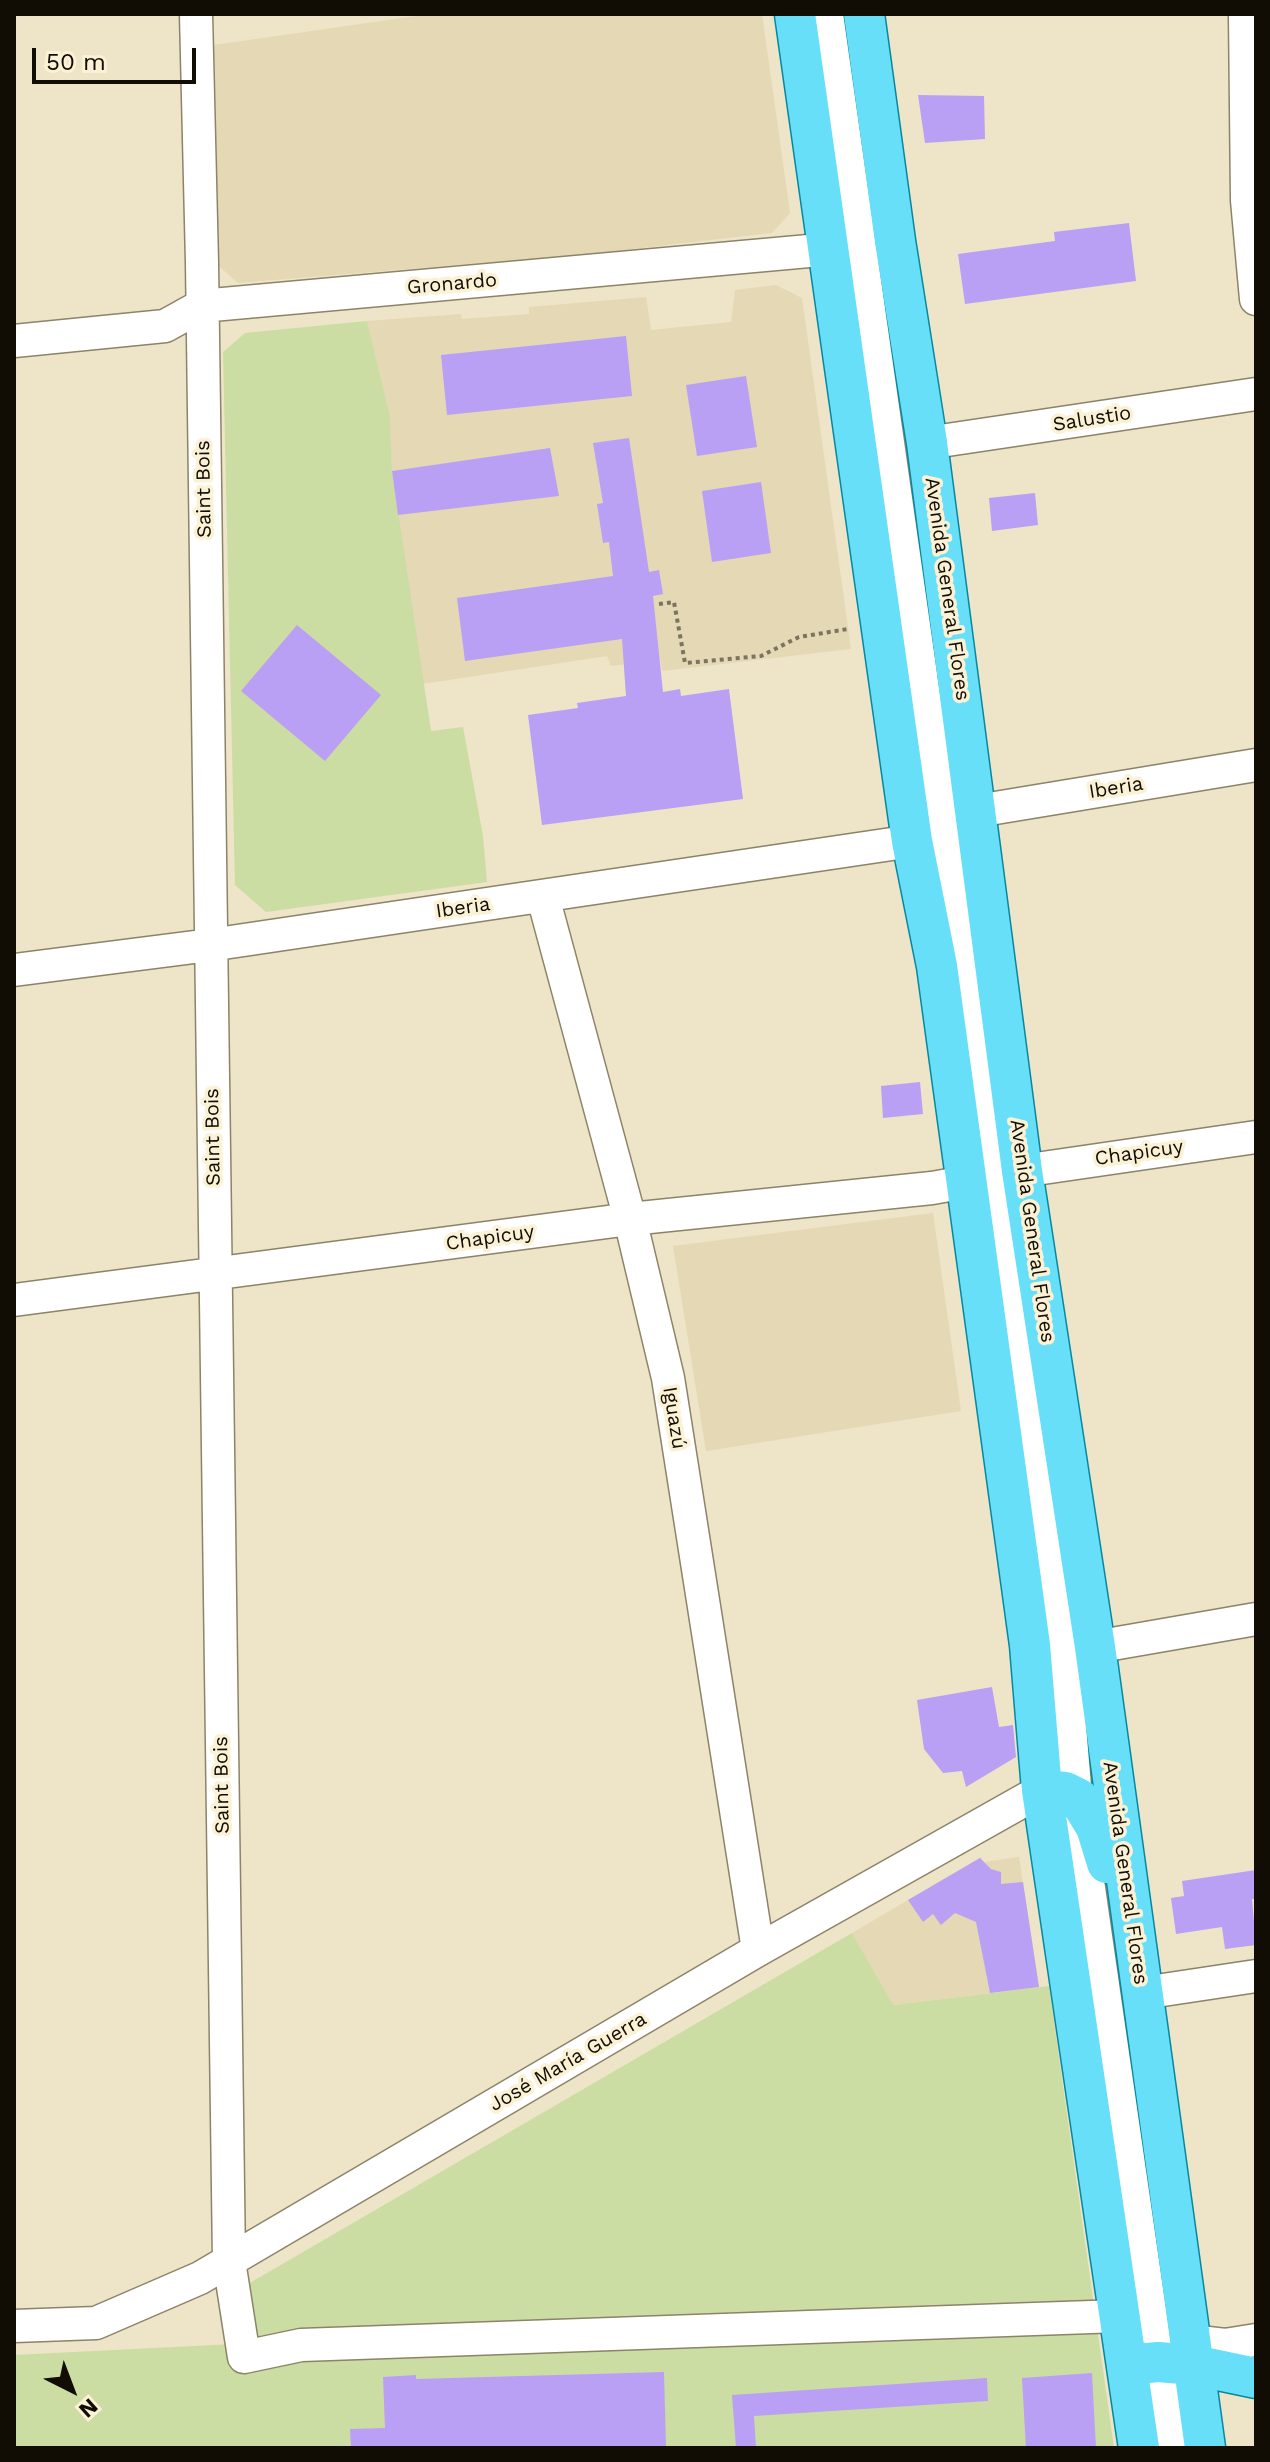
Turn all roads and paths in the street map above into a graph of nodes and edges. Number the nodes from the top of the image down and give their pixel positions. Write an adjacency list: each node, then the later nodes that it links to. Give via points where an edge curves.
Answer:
1 (196, 14): 8 (street, Saint Bois)
2 (795, 14): 6 (main road, Avenida General Flores)
3 (827, 14): 6 (street, Avenida General Flores)
4 (864, 14): 6 (main road, Avenida General Flores)
5 (1245, 14): 7 (street, via 1247,200)
6 (862, 246): 8 (street, Gronardo); 11 (main road, Avenida General Flores); 16 (main road, Avenida General Flores); 29 (street, Avenida General Flores, via 1067,1698)
7 (1256, 299)
8 (201, 306): 9 (street, Gronardo, via 165,326); 18 (street, Saint Bois)
9 (14, 341)
10 (1256, 394): 11 (street, Salustio)
11 (927, 443): 15 (main road, Avenida General Flores)
12 (659, 604): 13 (path, via 674,602 685,663 761,656 799,637)
13 (848, 629)
14 (1256, 765): 15 (street, Iberia)
15 (977, 811): 21 (main road, Avenida General Flores)
16 (912, 841): 17 (street, Iberia); 22 (main road, Avenida General Flores, via 937,966)
17 (543, 897): 18 (street, Iberia); 23 (street, Iguazú)
18 (210, 945): 19 (street, Iberia); 24 (street, Saint Bois)
19 (14, 970)
20 (1256, 1137): 21 (street, Chapicuy)
21 (1022, 1171): 27 (main road, Avenida General Flores)
22 (966, 1182): 23 (street, Chapicuy); 29 (main road, Avenida General Flores, via 1030,1645)
23 (630, 1219): 24 (street, Chapicuy); 30 (street, Iguazú, via 668,1378)
24 (215, 1275): 25 (street, Chapicuy); 35 (street, Saint Bois)
25 (14, 1300)
26 (1256, 1619): 27 (street)
27 (1095, 1647): 28 (main road, Avenida General Flores)
28 (1108, 1752): 29 (street, José María Guerra); 32 (main road, Avenida General Flores)
29 (1064, 1787): 30 (street, José María Guerra); 32 (main road, via 1088,1811 1104,1848 1123,1953); 33 (street, Avenida General Flores); 34 (main road, Avenida General Flores)
30 (758, 1950): 35 (street, José María Guerra)
31 (1256, 1976): 32 (street)
32 (1143, 1993): 39 (main road, Avenida General Flores)
33 (1116, 2070): 34 (street, Avenida General Flores, via 1108,2103 1113,2158); 39 (street, Avenida General Flores)
34 (1102, 2199): 36 (main road, Avenida General Flores); 39 (main road, via 1123,2235 1138,2336 1145,2350)
35 (229, 2261): 36 (street, Saint Bois, via 244,2357 301,2345); 37 (street, José María Guerra, via 96,2323)
36 (1119, 2316): 39 (main road, Avenida General Flores)
37 (14, 2326)
38 (1256, 2340): 39 (street)
39 (1167, 2358): 40 (main road); 41 (main road, Avenida General Flores); 42 (street, Avenida General Flores); 43 (main road, Avenida General Flores)
40 (1256, 2378)
41 (1139, 2448)
42 (1170, 2448)
43 (1205, 2448)

